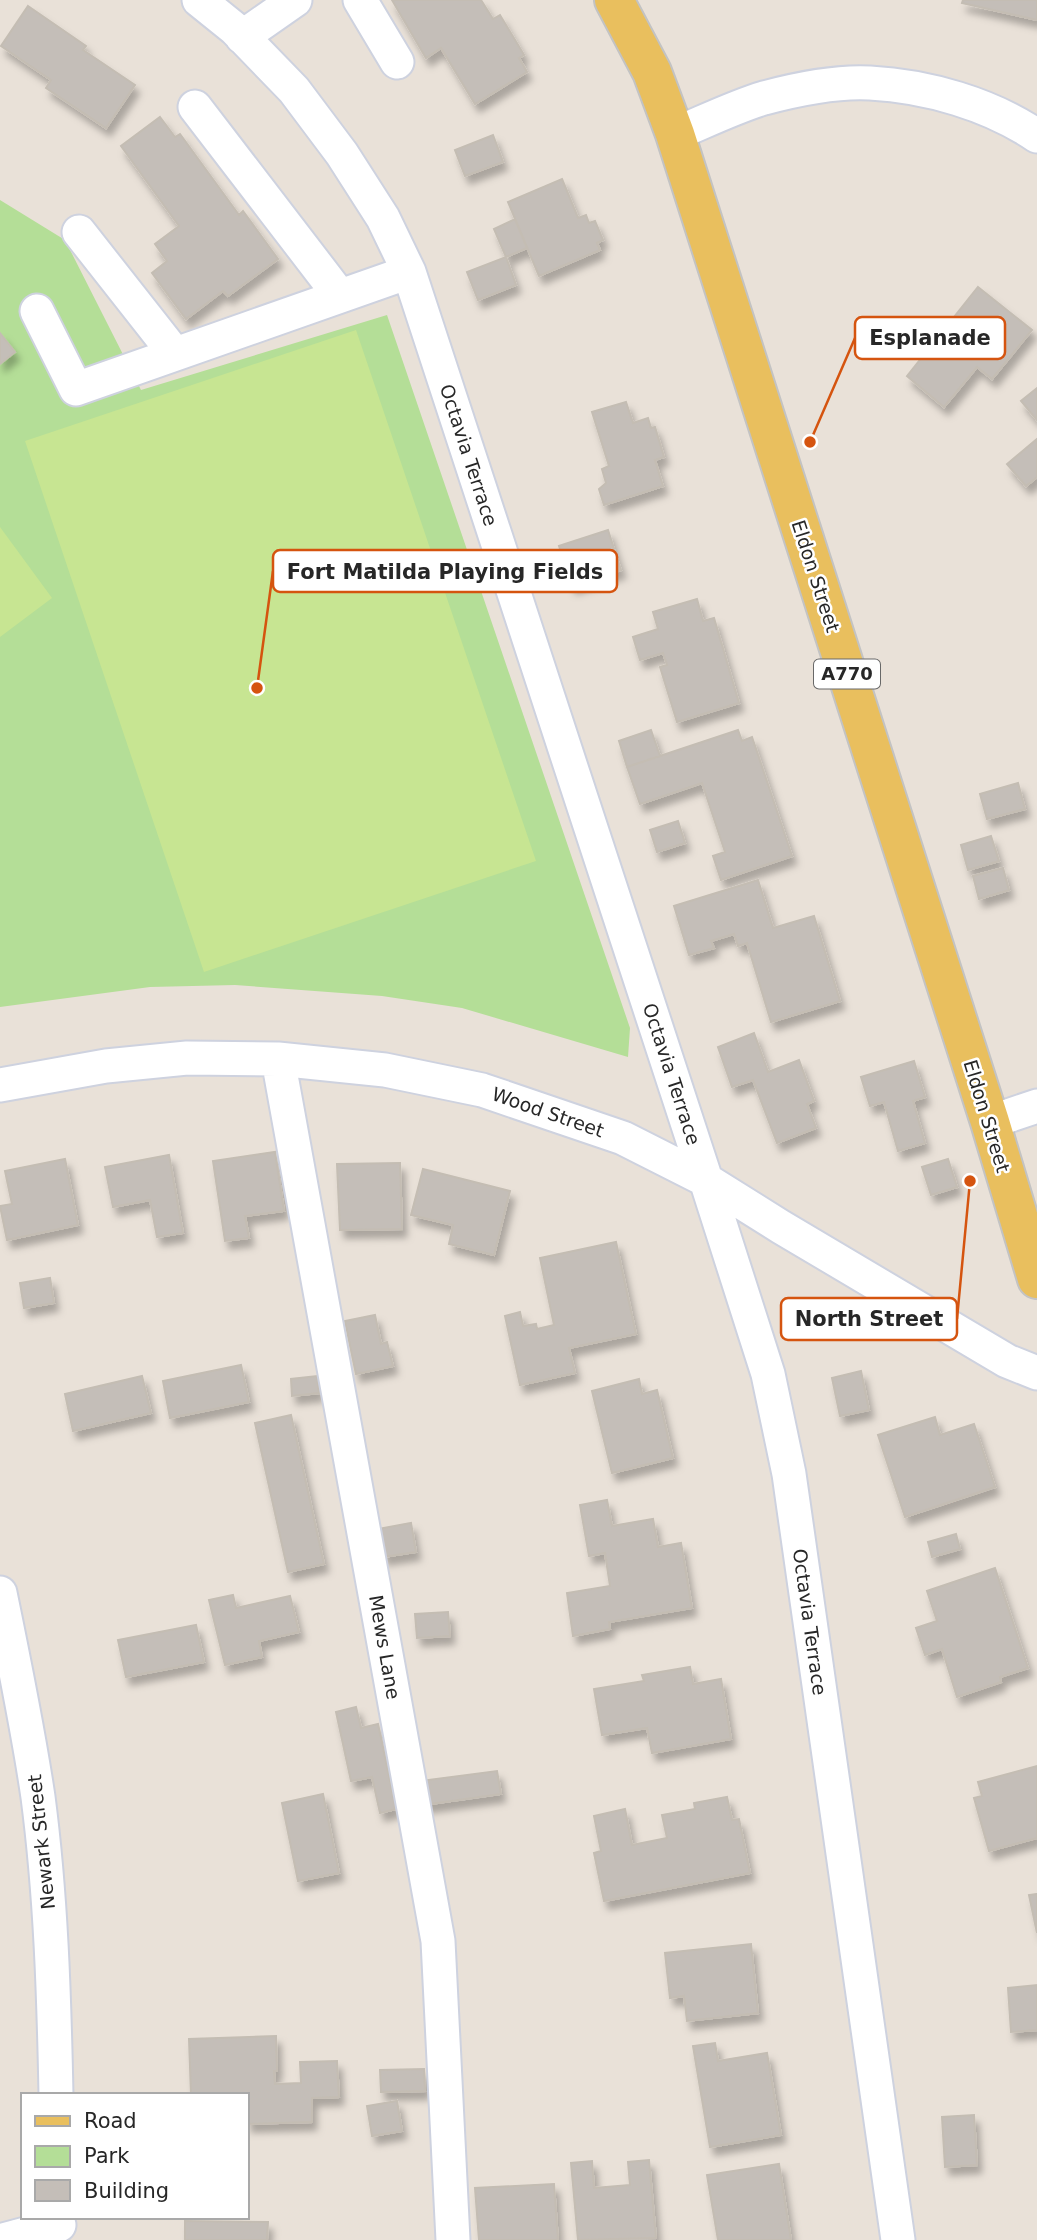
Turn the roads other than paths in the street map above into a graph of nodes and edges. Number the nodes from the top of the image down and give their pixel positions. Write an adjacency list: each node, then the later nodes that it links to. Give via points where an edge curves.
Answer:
1 (199, 0): 5 (street, Octavia Terrace)
2 (295, 0): 5 (street)
3 (360, 0): 6 (street)
4 (614, 0): 8 (main road, Eldon Street / A770, via 652,72)
5 (242, 37): 11 (street, Octavia Terrace, via 295,90 342,154 383,218)
6 (397, 62)
7 (195, 107): 12 (street)
8 (675, 134): 9 (street, via 762,99 816,86 869,82 971,103); 18 (main road, Eldon Street / A770)
9 (1037, 136)
10 (79, 232): 14 (street)
11 (409, 272): 12 (street); 19 (street, Octavia Terrace)
12 (340, 296): 14 (street)
13 (37, 311): 14 (street, via 76,389)
14 (175, 354)
15 (278, 1059): 16 (street, Wood Street, via 187,1058 106,1066); 19 (street, Wood Street, via 385,1070 482,1090 623,1138); 26 (street, Mews Lane, via 438,1941)
16 (0, 1085)
17 (1037, 1106): 18 (street)
18 (990, 1122): 20 (main road, Eldon Street / A770)
19 (706, 1180): 21 (street, Wood Street, via 1007,1361); 27 (street, Octavia Terrace, via 768,1374 789,1474)
20 (1037, 1279)
21 (1037, 1373)
22 (0, 1593): 23 (street, Newark Street, via 41,1821)
23 (56, 2093)
24 (59, 2228): 25 (street)
25 (3, 2240)
26 (453, 2240)
27 (898, 2240)

